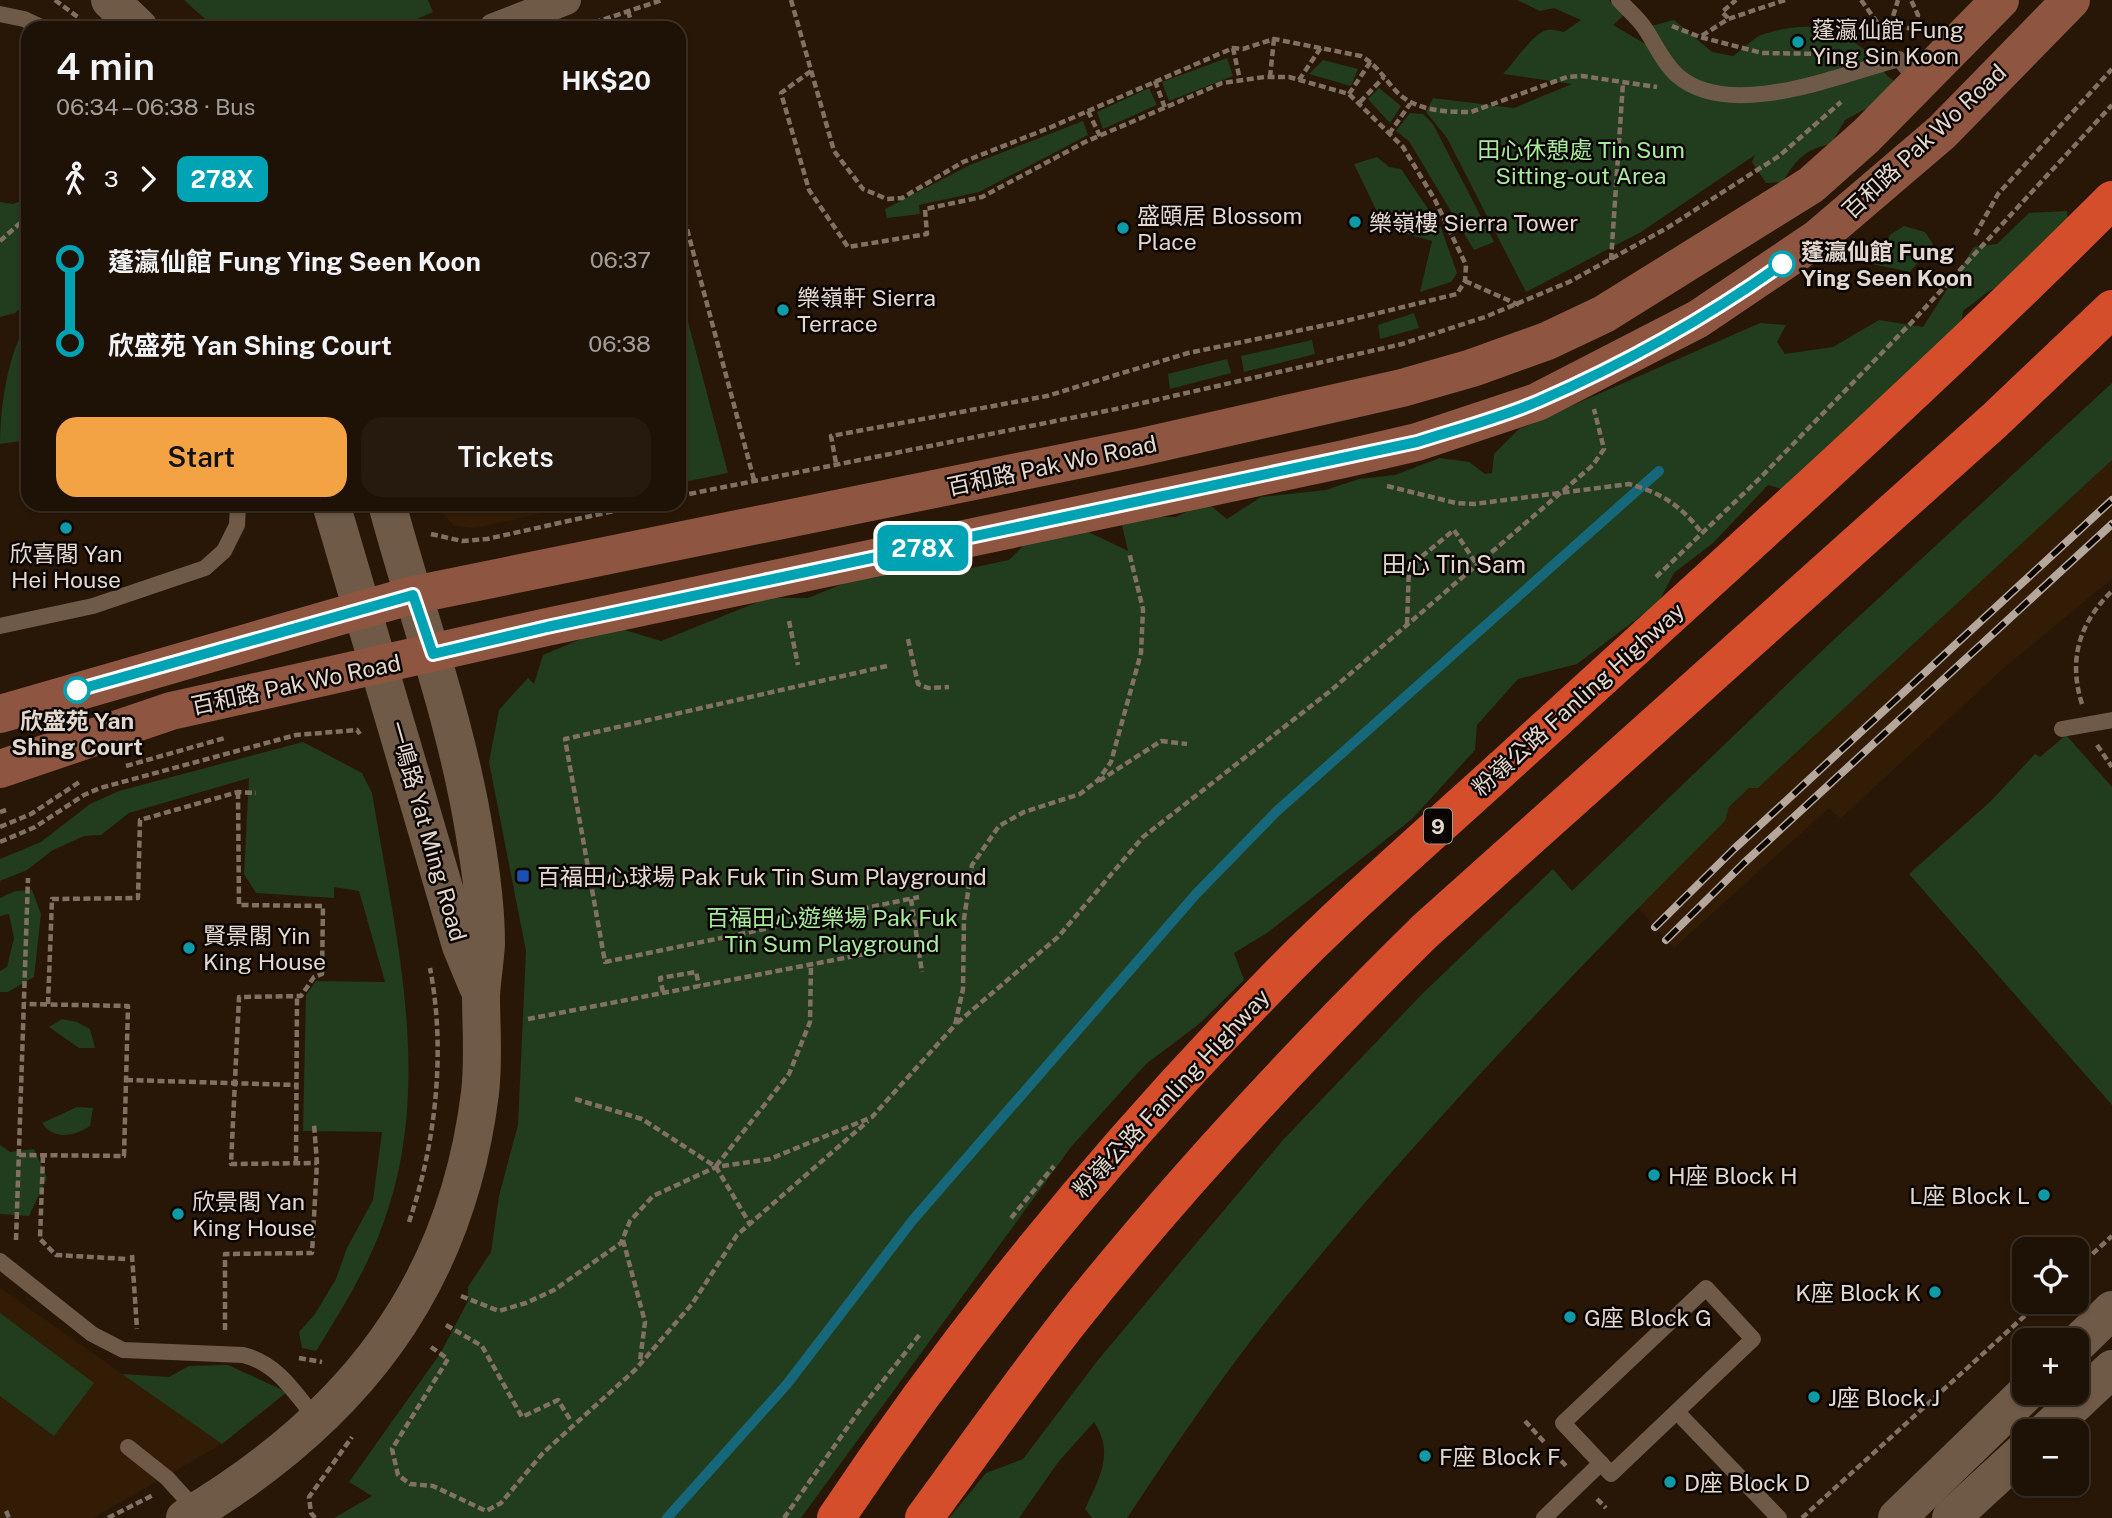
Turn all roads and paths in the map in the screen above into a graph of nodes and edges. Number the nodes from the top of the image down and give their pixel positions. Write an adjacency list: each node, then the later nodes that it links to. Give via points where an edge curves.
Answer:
1 (55, 0): 13 (path)
2 (566, 0): 19 (street)
3 (662, 0): 14 (path)
4 (791, 0): 31 (path)
5 (1619, 0): 37 (lane, via 1640,22 1671,69 1713,94 1768,93 1899,59)
6 (1736, 0): 16 (path, via 1722,12)
7 (1786, 0): 16 (path)
8 (1861, 0): 22 (path)
9 (1898, 0): 23 (path)
10 (1911, 0): 23 (path, via 1918,15 1914,30 1902,26)
11 (2000, 0): 37 (main road, 百和路 Pak Wo Road)
12 (2071, 0): 77 (main road, 百和路 Pak Wo Road, via 1942,132 1818,238 1699,319 1537,402 1405,445)
13 (97, 11): 18 (street)
14 (628, 11): 20 (path); 21 (path)
15 (0, 14): 17 (lane)
16 (1728, 19): 28 (path, via 1700,37 1762,53)
17 (28, 21)
18 (122, 21)
19 (512, 21)
20 (597, 21)
21 (631, 21)
22 (1879, 22)
23 (1887, 37): 25 (path)
24 (1274, 39): 27 (path); 29 (path, via 1361,55); 32 (path)
25 (1876, 40)
26 (1322, 46): 35 (path)
27 (1233, 48): 34 (path); 36 (path)
28 (1829, 53)
29 (1371, 61): 33 (path); 40 (path)
30 (2112, 69): 51 (path, via 1998,194)
31 (811, 71): 45 (path, via 838,160 863,189 887,200 902,198 963,162); 47 (path, via 781,93 809,190 848,247 927,234 925,209 982,197)
32 (1270, 77): 34 (path); 35 (path)
33 (1384, 77): 42 (path); 43 (path)
34 (1240, 80): 44 (path)
35 (1299, 80): 40 (path)
36 (1155, 81): 44 (path); 45 (path)
37 (1919, 82): 71 (main road, 百和路 Pak Wo Road, via 1811,185 1666,278 1547,341 1472,368 1141,447)
38 (1623, 83): 39 (path); 43 (path, via 1567,77 1471,112); 53 (path)
39 (1662, 88)
40 (1349, 94): 42 (path)
41 (1849, 94): 53 (path, via 1779,156)
42 (1360, 103): 46 (path)
43 (1410, 104): 46 (path)
44 (1165, 108): 47 (path)
45 (1088, 111): 47 (path)
46 (1389, 134): 54 (path, via 1403,147 1435,200 1466,265)
47 (1100, 136)
48 (2112, 200): 158 (highway, 粉嶺公路 Fanling Highway / 9, via 1267,988 1067,1206 977,1319)
49 (21, 222): 52 (path)
50 (686, 225): 59 (path)
51 (1975, 235)
52 (0, 241)
53 (1611, 260): 55 (path)
54 (1465, 281): 55 (path); 58 (path, via 1457,293 1188,352 1047,396 831,436)
55 (1519, 305): 58 (path, via 1402,344 1116,409)
56 (2112, 309): 159 (highway, via 1994,421 1425,931 1336,1018 1183,1185 1081,1308)
57 (1597, 421): 69 (path, via 1604,449 1593,465)
58 (836, 463): 59 (path)
59 (754, 480): 61 (path)
60 (1379, 486): 67 (path, via 1474,504 1629,484 1672,501)
61 (686, 495)
62 (238, 511): 75 (lane, via 237,525 224,551 205,568 93,606)
63 (333, 511): 72 (street, 一鳴路 Yat Ming Road)
64 (389, 511): 71 (street, 一鳴路 Yat Ming Road)
65 (610, 511): 66 (path, via 462,541 431,534)
66 (427, 524)
67 (1702, 533)
68 (1129, 552): 93 (path, via 1143,609 1141,653 1111,762)
69 (1478, 565): 74 (path); 74 (path, via 1454,530 1409,567)
70 (2112, 592): 84 (path, via 2083,627 2075,653 2077,690)
71 (413, 595): 72 (main road, 百和路 Pak Wo Road); 77 (street, 一鳴路 Yat Ming Road)
72 (362, 609): 78 (street, 一鳴路 Yat Ming Road); 82 (main road, 百和路 Pak Wo Road)
73 (789, 621): 79 (path)
74 (1407, 625): 114 (path, via 1316,703 1143,837 1058,937)
75 (0, 626)
76 (908, 639): 81 (path, via 918,684)
77 (433, 654): 78 (main road, 百和路 Pak Wo Road); 109 (street, 一鳴路 Yat Ming Road, via 475,835 486,945)
78 (379, 666): 91 (main road, 百和路 Pak Wo Road, via 171,711); 109 (street, 一鳴路 Yat Ming Road, via 461,946)
79 (799, 666)
80 (887, 666): 100 (path, via 565,739 605,962)
81 (948, 687)
82 (0, 714)
83 (2112, 720): 84 (lane)
84 (2088, 725): 85 (lane); 90 (path)
85 (2062, 729)
86 (227, 737): 89 (path)
87 (366, 740): 97 (path, via 357,730 296,735 100,788)
88 (1187, 744): 93 (path, via 1161,741)
89 (124, 767)
90 (2112, 767)
91 (0, 769)
92 (86, 778): 96 (path, via 31,814)
93 (1085, 790): 114 (path, via 999,826 972,865 964,919 963,989)
94 (238, 792): 95 (path); 105 (path, via 239,905 323,906); 112 (path, via 140,820 138,898 52,899)
95 (256, 793)
96 (0, 827)
97 (0, 842)
98 (28, 878): 111 (path)
99 (919, 897): 100 (path)
100 (911, 899): 101 (path)
101 (917, 944): 102 (path); 104 (path)
102 (811, 964): 107 (path); 125 (path, via 810,1022 789,1074)
103 (429, 966): 127 (path, via 437,1040 434,1109 423,1176)
104 (922, 972)
105 (322, 974): 106 (path); 110 (path)
106 (321, 984)
107 (699, 986): 108 (path); 108 (path, via 696,972 660,978)
108 (663, 992): 113 (path)
109 (481, 995): 150 (street, 一鳴路 Yat Ming Road, via 480,1091 470,1149 437,1253 383,1350)
110 (297, 996): 116 (path, via 239,997); 117 (path)
111 (24, 1003): 112 (path); 121 (path)
112 (48, 1004): 115 (path, via 128,1006)
113 (528, 1019)
114 (955, 1025): 119 (path)
115 (126, 1080): 116 (path); 122 (path, via 124,1156)
116 (235, 1084): 117 (path); 123 (path, via 231,1164)
117 (296, 1085): 123 (path)
118 (575, 1099): 125 (path, via 642,1119)
119 (872, 1117): 125 (path, via 771,1159); 126 (path)
120 (314, 1124): 124 (path)
121 (19, 1156): 122 (path); 130 (path)
122 (43, 1156): 133 (path, via 40,1239 56,1255)
123 (296, 1163): 124 (path)
124 (317, 1163): 140 (path, via 312,1253 225,1254)
125 (716, 1167): 126 (path); 129 (path, via 653,1196 630,1221)
126 (750, 1224): 144 (path, via 737,1235 692,1304)
127 (404, 1232)
128 (2112, 1236): 132 (path)
129 (622, 1239): 135 (path, via 554,1290 526,1303 499,1311); 144 (path, via 645,1322)
130 (16, 1240)
131 (132, 1255): 139 (path)
132 (2089, 1257)
133 (127, 1259)
134 (0, 1261): 150 (lane, via 92,1334 123,1349 260,1359)
135 (461, 1296)
136 (2112, 1310): 141 (street)
137 (2027, 1314): 162 (path)
138 (446, 1325): 151 (path, via 482,1346 522,1418 558,1400)
139 (137, 1330)
140 (225, 1332)
141 (2089, 1332)
142 (431, 1347): 144 (path, via 448,1359 392,1449 398,1475 410,1484 433,1486 486,1511 500,1503 543,1453)
143 (329, 1354): 146 (path)
144 (640, 1364)
145 (2112, 1369): 149 (street)
146 (313, 1373)
147 (2014, 1405): 163 (street)
148 (1677, 1412): 154 (lane, via 1611,1474); 154 (lane, via 1753,1339 1706,1288 1563,1423); 161 (lane)
149 (2059, 1419)
150 (318, 1421): 156 (street, 一鳴路 Yat Ming Road)
151 (572, 1421)
152 (128, 1447): 156 (lane, via 167,1478)
153 (2012, 1462): 164 (street)
154 (1601, 1463): 160 (lane)
155 (6, 1511): 157 (path)
156 (191, 1514)
157 (9, 1518)
158 (836, 1518)
159 (924, 1518)
160 (1544, 1518)
161 (1779, 1518)
162 (1802, 1518)
163 (1897, 1518)
164 (1951, 1518)

